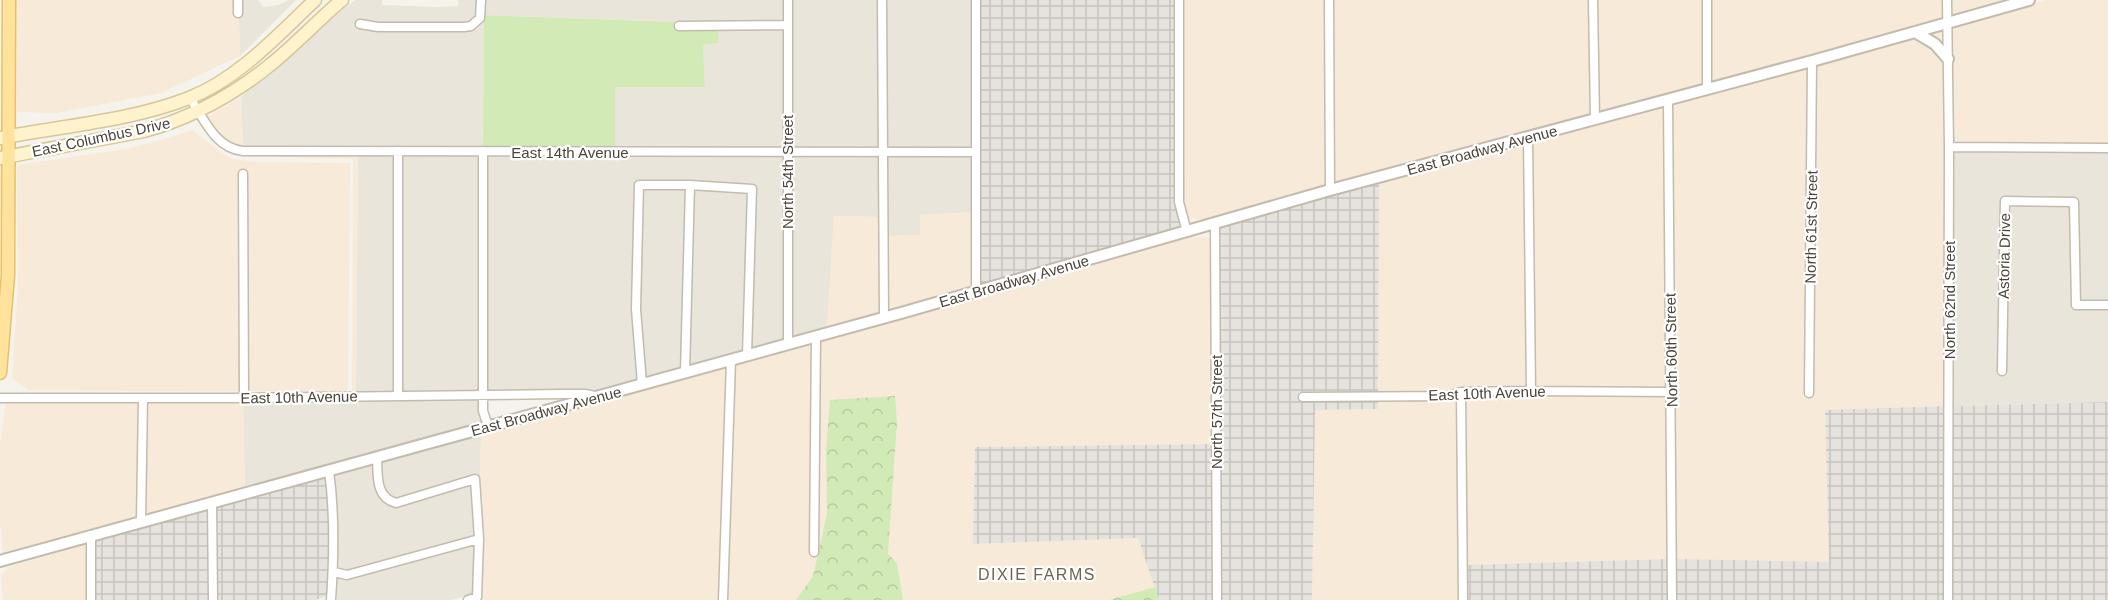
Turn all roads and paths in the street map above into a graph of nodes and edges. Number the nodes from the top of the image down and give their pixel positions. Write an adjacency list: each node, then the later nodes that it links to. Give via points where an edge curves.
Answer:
1 (9, 0): 28 (main road)
2 (238, 0): 15 (street)
3 (315, 0): 24 (main road, East Columbus Drive, via 260,53)
4 (342, 0): 26 (main road, East Columbus Drive, via 270,65)
5 (481, 0): 17 (street, via 480,18 464,27)
6 (788, 0): 18 (street, North 54th Street)
7 (882, 0): 35 (street)
8 (976, 0): 36 (street)
9 (1179, 0): 42 (street, via 1179,202)
10 (1329, 0): 40 (street)
11 (1593, 0): 27 (street)
12 (1707, 0): 23 (street)
13 (1947, 0): 16 (street, North 62nd Street)
14 (2029, 0): 16 (street, East Broadway Avenue)
15 (238, 14)
16 (1947, 23): 20 (street, East Broadway Avenue); 21 (street, North 62nd Street)
17 (360, 24)
18 (788, 25): 19 (street); 34 (street, North 54th Street)
19 (679, 26)
20 (1915, 32): 21 (street, via 1935,44); 22 (street, East Broadway Avenue)
21 (1948, 59): 30 (street, North 62nd Street)
22 (1812, 61): 23 (street, East Broadway Avenue); 57 (street, North 61st Street)
23 (1707, 89): 25 (street, East Broadway Avenue)
24 (190, 98): 26 (street, East 14th Avenue); 28 (main road, East Columbus Drive, via 115,118)
25 (1668, 99): 27 (street, East Broadway Avenue); 56 (street, North 60th Street)
26 (200, 112): 32 (street, East 14th Avenue, via 211,133 234,151); 37 (main road, East Columbus Drive, via 144,131)
27 (1595, 118): 29 (street, East Broadway Avenue)
28 (4, 138): 37 (main road)
29 (1528, 138): 40 (street, East Broadway Avenue); 54 (street)
30 (1949, 147): 31 (street); 83 (street, North 62nd Street)
31 (2108, 148)
32 (399, 151): 33 (street, East 14th Avenue); 59 (street)
33 (483, 151): 34 (street, East 14th Avenue); 58 (street)
34 (787, 152): 35 (street, East 14th Avenue); 47 (street, North 54th Street)
35 (883, 152): 36 (street, East 14th Avenue); 45 (street)
36 (976, 152): 43 (street)
37 (4, 157): 52 (main road, via 8,275)
38 (243, 174): 64 (street)
39 (690, 185): 48 (street, via 752,189); 51 (street); 53 (street, via 639,185 636,309)
40 (1330, 190): 41 (street, East Broadway Avenue)
41 (1215, 225): 42 (street, East Broadway Avenue); 80 (street, North 57th Street)
42 (1186, 232): 43 (street, East Broadway Avenue)
43 (976, 291): 45 (street, East Broadway Avenue)
44 (2108, 305): 50 (street, Astoria Drive, via 2076,305 2074,202 2005,201)
45 (884, 318): 46 (street, East Broadway Avenue)
46 (816, 336): 47 (street, East Broadway Avenue); 72 (street)
47 (788, 344): 48 (street, East Broadway Avenue)
48 (747, 355): 49 (street, East Broadway Avenue)
49 (730, 360): 51 (street, East Broadway Avenue); 79 (street)
50 (2002, 371)
51 (685, 372): 53 (street, East Broadway Avenue)
52 (0, 373)
53 (642, 384): 60 (street, East Broadway Avenue)
54 (1531, 390): 55 (street, East 10th Avenue); 56 (street, East 10th Avenue)
55 (1461, 392): 61 (street, East 10th Avenue, via 1448,396); 81 (street)
56 (1672, 392): 82 (street, North 60th Street)
57 (1809, 393)
58 (483, 394): 59 (street, East 10th Avenue); 60 (street, East 10th Avenue); 65 (street)
59 (398, 396): 64 (street, East 10th Avenue)
60 (598, 397): 65 (street, East Broadway Avenue)
61 (1303, 397)
62 (0, 398): 63 (street, East 10th Avenue)
63 (143, 398): 64 (street, East 10th Avenue); 69 (street)
64 (244, 398)
65 (488, 426): 66 (street, East Broadway Avenue)
66 (377, 457): 67 (street, East Broadway Avenue); 71 (street, via 379,487 389,501 396,503 475,479)
67 (329, 471): 68 (street, East Broadway Avenue); 74 (street)
68 (212, 502): 69 (street, East Broadway Avenue); 76 (street)
69 (141, 521): 70 (street, East Broadway Avenue)
70 (91, 536): 73 (street, East Broadway Avenue); 75 (street)
71 (478, 539): 74 (street, via 347,575); 78 (street, via 477,597)
72 (814, 552)
73 (0, 561)
74 (334, 572): 77 (street)
75 (91, 600)
76 (213, 600)
77 (331, 600)
78 (468, 600)
79 (723, 600)
80 (1217, 600)
81 (1463, 600)
82 (1672, 600)
83 (1948, 600)

